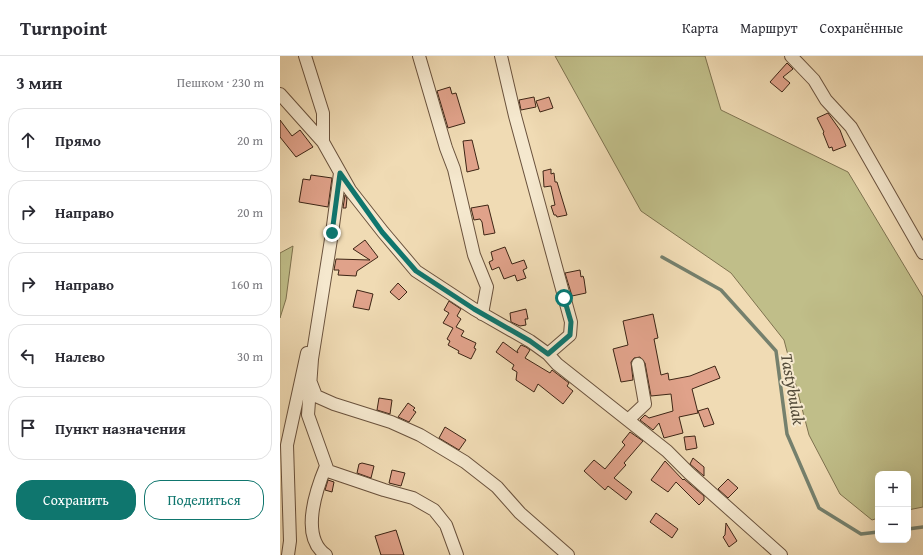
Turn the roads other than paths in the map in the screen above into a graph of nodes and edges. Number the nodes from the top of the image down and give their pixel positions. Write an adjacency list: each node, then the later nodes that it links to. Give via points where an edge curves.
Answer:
1 (305, 56): 6 (street, via 323,113)
2 (419, 56): 9 (street, via 454,169 474,255 487,287)
3 (501, 56): 11 (street, via 571,322 570,335)
4 (791, 56): 8 (street, via 814,80 826,100 851,127)
5 (280, 94): 6 (street)
6 (323, 142): 7 (street)
7 (340, 173): 9 (street, via 382,232 416,271); 10 (street)
8 (923, 253)
9 (482, 314): 11 (street)
10 (316, 334): 13 (street); 16 (street, via 304,362 287,444 290,541)
11 (548, 354): 14 (street)
12 (638, 364): 14 (street, via 645,404)
13 (311, 381): 15 (street, via 308,414); 19 (street, via 316,396 391,422 420,435 465,462 498,487 520,513)
14 (628, 420): 20 (street)
15 (326, 466): 17 (street, via 313,502 313,530); 18 (street, via 333,473 412,498 434,510 446,525)
16 (288, 555)
17 (321, 555)
18 (457, 555)
19 (568, 555)
20 (781, 555)

